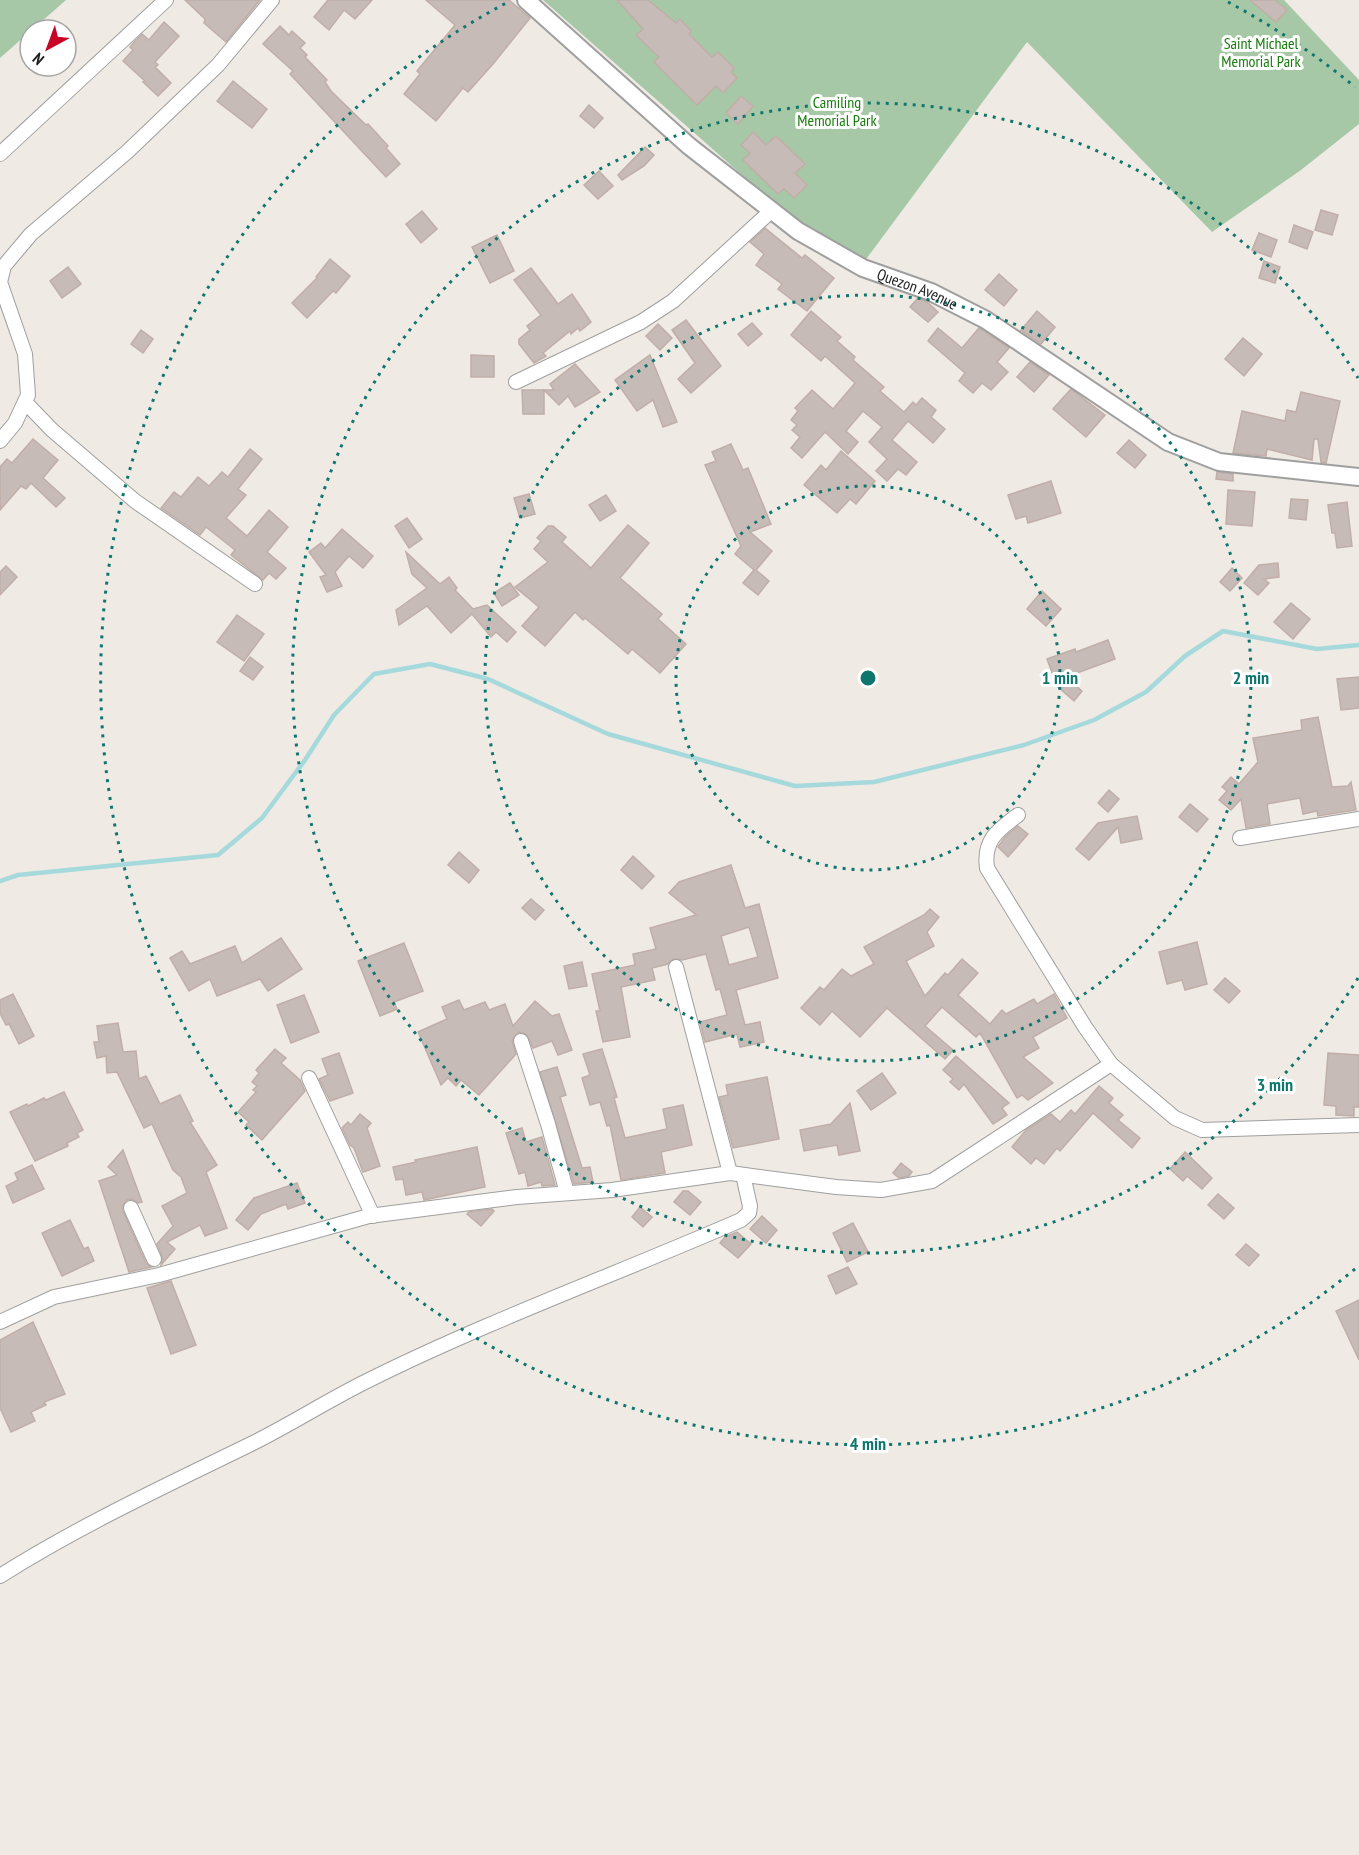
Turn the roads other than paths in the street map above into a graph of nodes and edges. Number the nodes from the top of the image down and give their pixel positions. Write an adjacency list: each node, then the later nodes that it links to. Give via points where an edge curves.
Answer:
1 (166, 0): 4 (street)
2 (272, 0): 7 (street, via 218,65 127,152 31,234 4,266 0,282 25,354)
3 (526, 0): 5 (street, Quezon Avenue, via 689,146)
4 (0, 154)
5 (771, 211): 6 (street, via 673,301 641,322); 9 (street, Quezon Avenue, via 863,268 931,292 986,320 1168,442 1219,462)
6 (516, 382)
7 (25, 402): 8 (street); 10 (street, via 135,501)
8 (0, 441)
9 (1359, 477)
10 (255, 584)
11 (1018, 814): 16 (street, via 990,840 985,855 987,868)
12 (1359, 819): 13 (street)
13 (1239, 838)
14 (676, 967): 19 (street)
15 (521, 1041): 20 (street)
16 (1111, 1064): 18 (street, via 1175,1118 1202,1130); 19 (street, via 932,1181 881,1190)
17 (309, 1078): 22 (street)
18 (1359, 1125)
19 (737, 1174): 20 (street); 25 (street, via 750,1206 741,1221 555,1297 368,1381 107,1515)
20 (567, 1193): 22 (street)
21 (131, 1208): 23 (street)
22 (373, 1216): 23 (street)
23 (157, 1268): 24 (street, via 54,1297)
24 (0, 1322)
25 (0, 1576)

